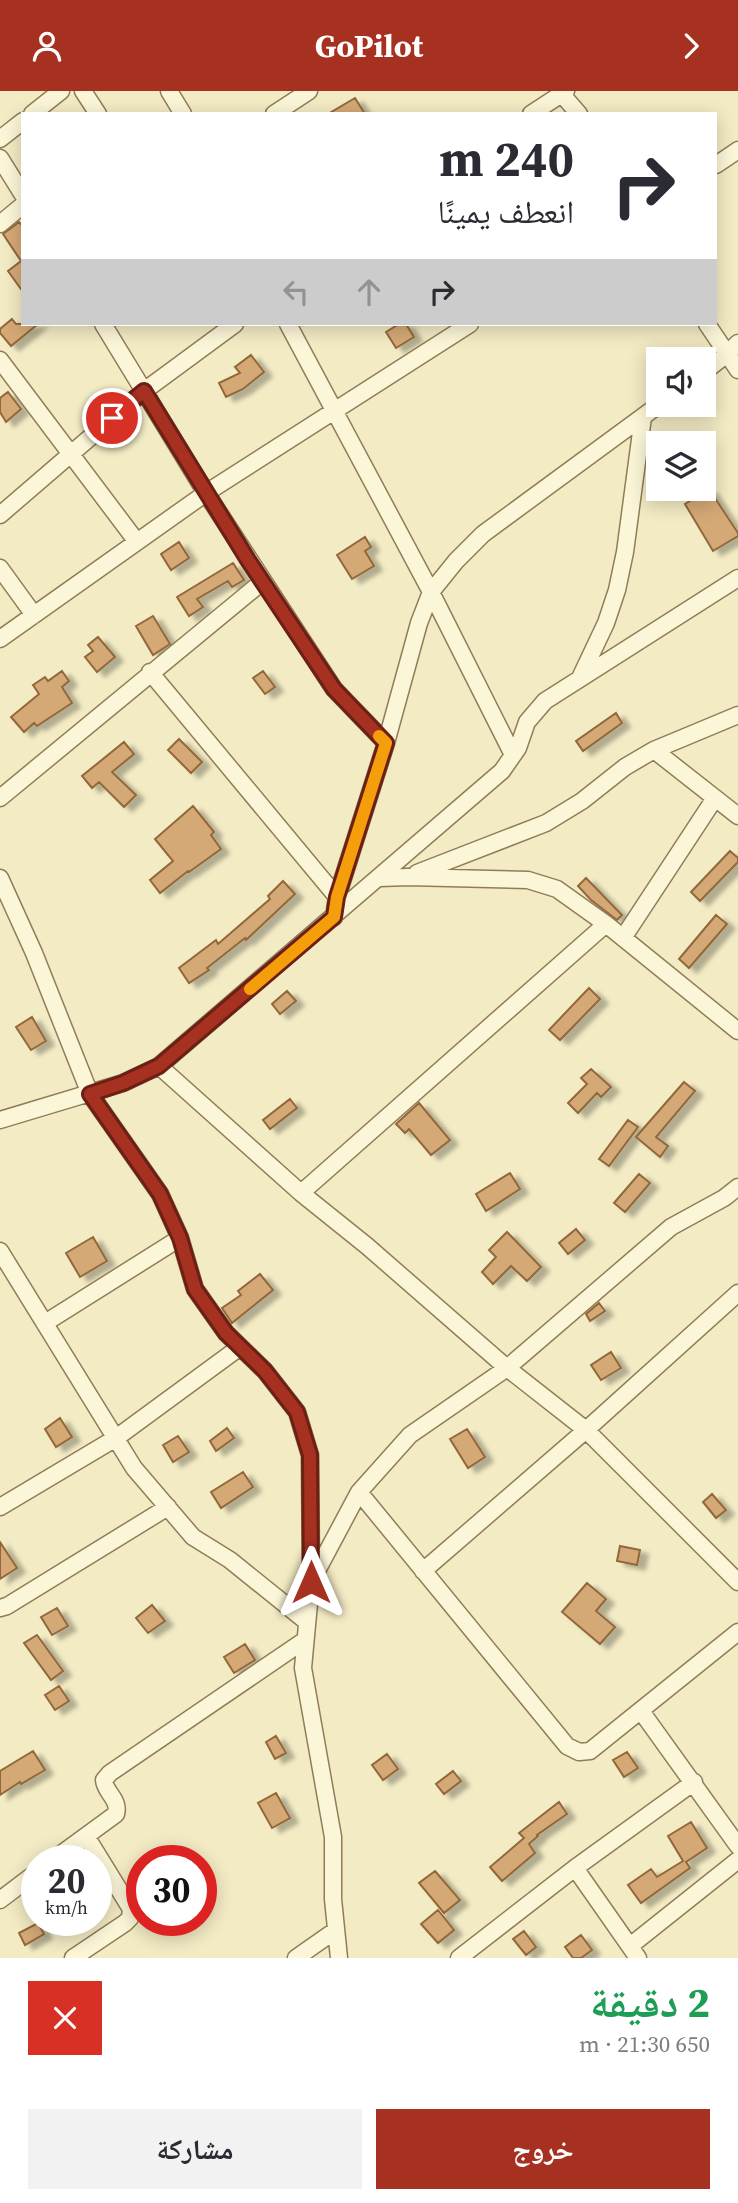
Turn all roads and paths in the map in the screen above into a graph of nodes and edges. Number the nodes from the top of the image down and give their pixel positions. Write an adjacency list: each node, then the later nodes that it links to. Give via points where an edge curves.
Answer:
1 (61, 91): 6 (street)
2 (83, 91): 7 (street)
3 (169, 91): 8 (street)
4 (309, 91): 9 (street)
5 (562, 92): 10 (street); 11 (street)
6 (35, 112)
7 (97, 112)
8 (182, 112)
9 (277, 112)
10 (534, 112)
11 (577, 112)
12 (21, 123): 13 (street)
13 (0, 139)
14 (738, 150): 16 (street)
15 (0, 158): 17 (street)
16 (717, 164)
17 (21, 192)
18 (21, 207): 19 (street)
19 (0, 223)
20 (104, 326): 29 (street)
21 (232, 326): 29 (street)
22 (289, 326): 30 (street)
23 (709, 326): 25 (street)
24 (452, 329): 30 (street)
25 (733, 348): 27 (street); 28 (street)
26 (0, 360): 33 (street)
27 (716, 362)
28 (738, 370)
29 (144, 391): 33 (street); 34 (street)
30 (334, 412): 34 (street); 40 (street)
31 (646, 415): 32 (street)
32 (643, 417): 40 (street, via 483,534); 44 (street, via 617,590)
33 (72, 454): 35 (street); 36 (street)
34 (206, 493): 36 (street); 39 (street)
35 (0, 515)
36 (137, 541): 41 (street)
37 (0, 568): 41 (street)
38 (738, 578): 44 (street)
39 (262, 582): 43 (street); 46 (street, via 334,689)
40 (431, 592): 46 (street); 48 (street)
41 (34, 615): 42 (street)
42 (0, 639)
43 (150, 672): 49 (street); 55 (street)
44 (579, 679): 48 (street, via 545,701 527,722)
45 (738, 715): 47 (street)
46 (386, 743): 55 (street)
47 (654, 750): 50 (street); 52 (street, via 546,823)
48 (513, 755): 54 (street, via 502,771)
49 (0, 798)
50 (715, 798): 51 (street); 58 (street)
51 (738, 816)
52 (408, 877): 54 (street); 57 (street, via 528,880 557,889)
53 (0, 878): 61 (street)
54 (380, 878): 56 (street)
55 (337, 897): 56 (street)
56 (334, 917): 60 (street)
57 (606, 924): 58 (street); 64 (street)
58 (623, 938): 59 (street)
59 (738, 1031)
60 (159, 1066): 61 (street); 64 (street)
61 (90, 1094): 62 (street); 65 (street, via 160,1194)
62 (0, 1120)
63 (738, 1187): 70 (street, via 671,1227)
64 (301, 1193): 70 (street)
65 (180, 1238): 68 (street); 69 (street, via 195,1289)
66 (0, 1251): 68 (street)
67 (738, 1293): 71 (street)
68 (45, 1323): 72 (street)
69 (240, 1347): 72 (street); 77 (street, via 297,1412 307,1444)
70 (508, 1368): 71 (street); 73 (street, via 410,1435)
71 (586, 1430): 76 (street); 78 (street)
72 (116, 1438): 74 (street); 75 (street, via 134,1468)
73 (359, 1492): 76 (street); 77 (street)
74 (0, 1507)
75 (168, 1507): 79 (street); 80 (street, via 193,1537 230,1560)
76 (424, 1571): 83 (street, via 568,1746 590,1751)
77 (311, 1582): 80 (street)
78 (738, 1582)
79 (0, 1608)
80 (307, 1622): 82 (street)
81 (738, 1632): 83 (street)
82 (305, 1640): 85 (street, via 110,1773 104,1786 116,1802 116,1814); 92 (street, via 303,1668 333,1837)
83 (641, 1711): 84 (street)
84 (694, 1782): 87 (street); 89 (street)
85 (86, 1836): 86 (street); 94 (street, via 131,1909 125,1923)
86 (74, 1845)
87 (738, 1846)
88 (738, 1860): 93 (street)
89 (575, 1868): 93 (street); 97 (street)
90 (21, 1884): 91 (street)
91 (0, 1900)
92 (336, 1930): 95 (street); 96 (street)
93 (634, 1952)
94 (73, 1958)
95 (296, 1958)
96 (339, 1958)
97 (459, 1958)

